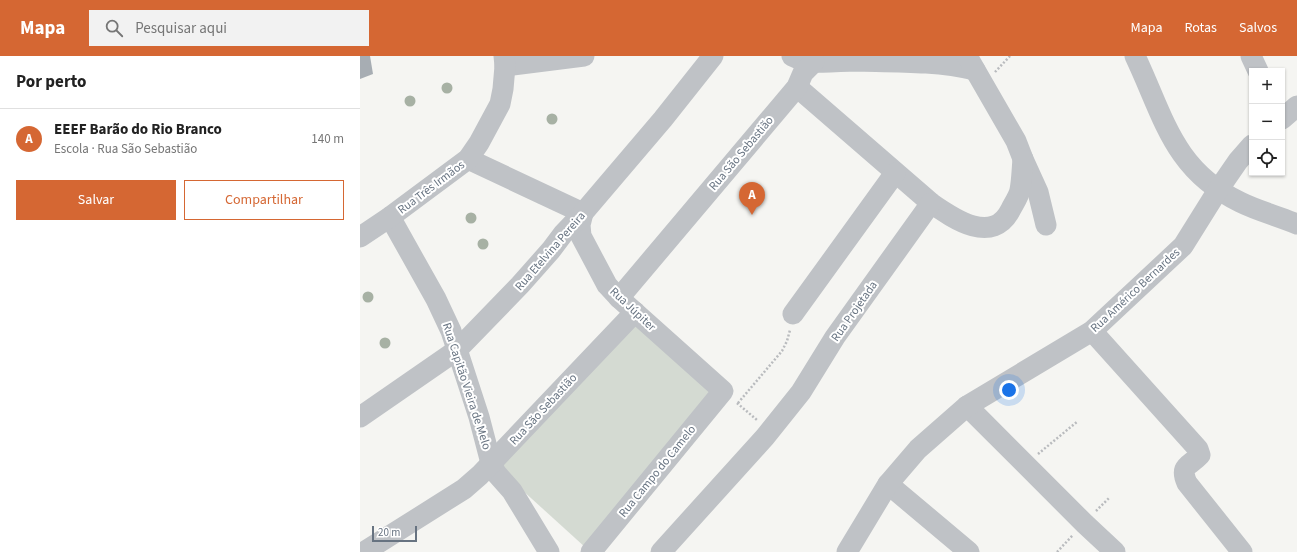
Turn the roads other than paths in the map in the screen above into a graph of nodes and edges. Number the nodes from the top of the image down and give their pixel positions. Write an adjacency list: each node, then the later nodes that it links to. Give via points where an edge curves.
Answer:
1 (584, 56): 6 (street)
2 (713, 56): 19 (street, Rua Etelvina Pereira, via 663,120)
3 (792, 56): 7 (street, via 799,60)
4 (1135, 56): 17 (street, via 1176,146 1197,172)
5 (1251, 56): 9 (street)
6 (505, 61): 14 (street, Rua Três Irmãos, via 504,89 500,104)
7 (814, 62): 8 (street, via 948,65); 10 (street, Rua São Sebastião, via 803,72)
8 (971, 63): 15 (street)
9 (1257, 68)
10 (797, 87): 16 (street); 24 (street, Rua São Sebastião)
11 (1297, 106): 12 (street)
12 (1285, 116)
13 (1249, 148): 17 (street, Rua Américo Bernardes)
14 (468, 159): 19 (street); 20 (street, Rua Três Irmãos)
15 (1023, 159): 18 (street, via 1020,192 1008,216 1000,224 986,228 970,226); 22 (street, via 1038,192)
16 (895, 173): 18 (street); 26 (street)
17 (1218, 190): 21 (street, via 1241,203); 27 (street, Rua Américo Bernardes, via 1183,246)
18 (931, 203): 37 (street, Rua Projetada, via 835,337 801,392 770,431)
19 (583, 213): 24 (street, Rua Júpiter, via 581,236 607,285); 28 (street, Rua Etelvina Pereira, via 520,285)
20 (390, 217): 23 (street, Rua Três Irmãos); 28 (street, Rua Capitão Vieira de Melo, via 436,299)
21 (1297, 224)
22 (1046, 225)
23 (360, 237)
24 (619, 298): 25 (street, Rua Júpiter)
25 (635, 312): 29 (street, Rua Júpiter); 32 (street, Rua São Sebastião)
26 (793, 314)
27 (1092, 331): 30 (street, Rua Américo Bernardes); 41 (street, via 1198,448 1200,455 1186,466 1183,471 1184,477)
28 (457, 350): 31 (street, Rua Etelvina Pereira); 32 (street, Rua Capitão Vieira de Melo)
29 (730, 397): 36 (street, Rua Campo do Camelo)
30 (967, 406): 33 (street, Rua Américo Bernardes, via 918,448); 40 (street)
31 (360, 417)
32 (491, 463): 34 (street, Rua São Sebastião, via 464,489); 35 (street, Rua Capitão Vieira de Melo, via 512,491)
33 (888, 484): 38 (street, Rua Américo Bernardes); 39 (street)
34 (364, 552)
35 (549, 552)
36 (591, 552)
37 (661, 552)
38 (847, 552)
39 (969, 552)
40 (1115, 552)
41 (1242, 552)

